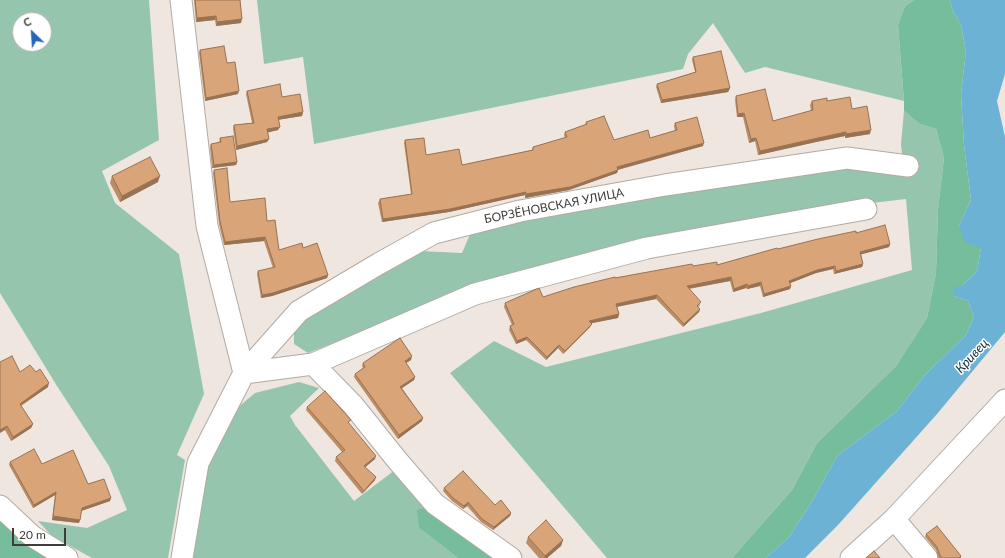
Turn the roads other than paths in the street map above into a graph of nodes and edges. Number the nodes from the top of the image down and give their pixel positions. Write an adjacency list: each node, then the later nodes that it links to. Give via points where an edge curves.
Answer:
1 (181, 0): 5 (street, via 207,226)
2 (908, 166): 5 (street, БОРЗЁНОВСКАЯ УЛИЦА, via 839,159 528,209 434,234 299,311)
3 (866, 209): 4 (street, via 647,248 475,294)
4 (313, 364): 5 (street); 11 (street, via 353,405 435,504)
5 (244, 373): 10 (street, БОРЗЁНОВСКАЯ УЛИЦА, via 198,463)
6 (1005, 400): 8 (street)
7 (0, 506): 9 (street, via 32,536)
8 (894, 519): 12 (street); 13 (street)
9 (67, 558)
10 (182, 558)
11 (511, 558)
12 (851, 558)
13 (927, 558)

